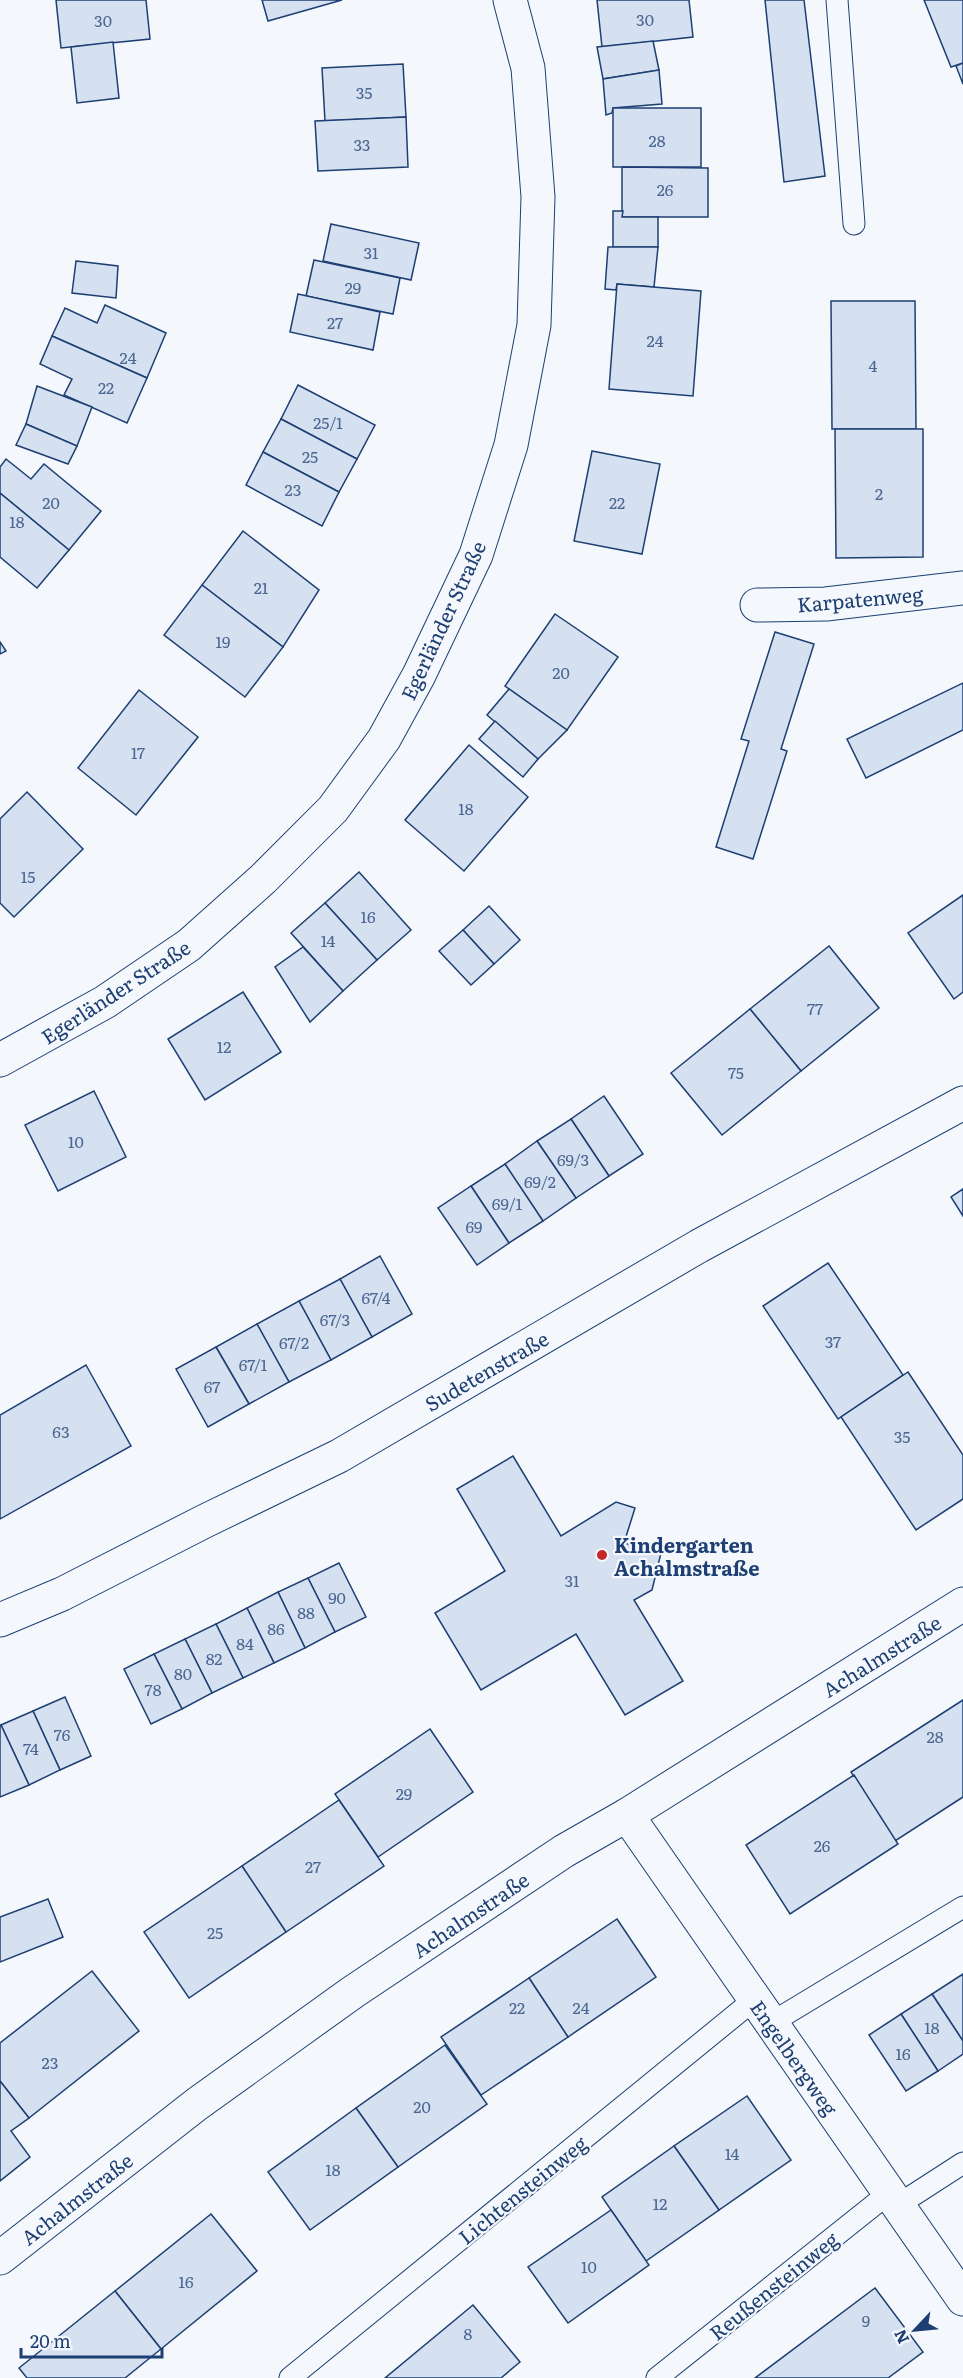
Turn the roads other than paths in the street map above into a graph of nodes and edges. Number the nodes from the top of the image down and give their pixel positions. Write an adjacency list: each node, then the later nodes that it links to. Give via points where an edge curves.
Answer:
1 (510, 0): 6 (street, Egerländer Straße, via 528,68 538,197 534,325 511,445 476,555 419,675 384,739 333,809 263,879 189,945 105,1002)
2 (837, 0): 3 (lane)
3 (854, 224)
4 (963, 588): 5 (street, Karpatenweg, via 826,604)
5 (757, 605)
6 (0, 1060)
7 (963, 1103): 9 (street, Sudetenstraße, via 699,1246 339,1456 62,1594)
8 (963, 1604): 10 (street, Achalmstraße)
9 (0, 1620)
10 (627, 1815): 12 (street, Engelbergweg); 15 (street, Achalmstraße, via 564,1851 353,1992 197,2104)
11 (963, 1907): 12 (lane, Lichtensteinweg)
12 (763, 2011): 14 (street, Engelbergweg); 17 (lane, Lichtensteinweg)
13 (963, 2163): 14 (lane, Reußensteinweg)
14 (893, 2199): 16 (street, Engelbergweg); 18 (lane, Reußensteinweg)
15 (0, 2258)
16 (963, 2299)
17 (290, 2378)
18 (657, 2378)

